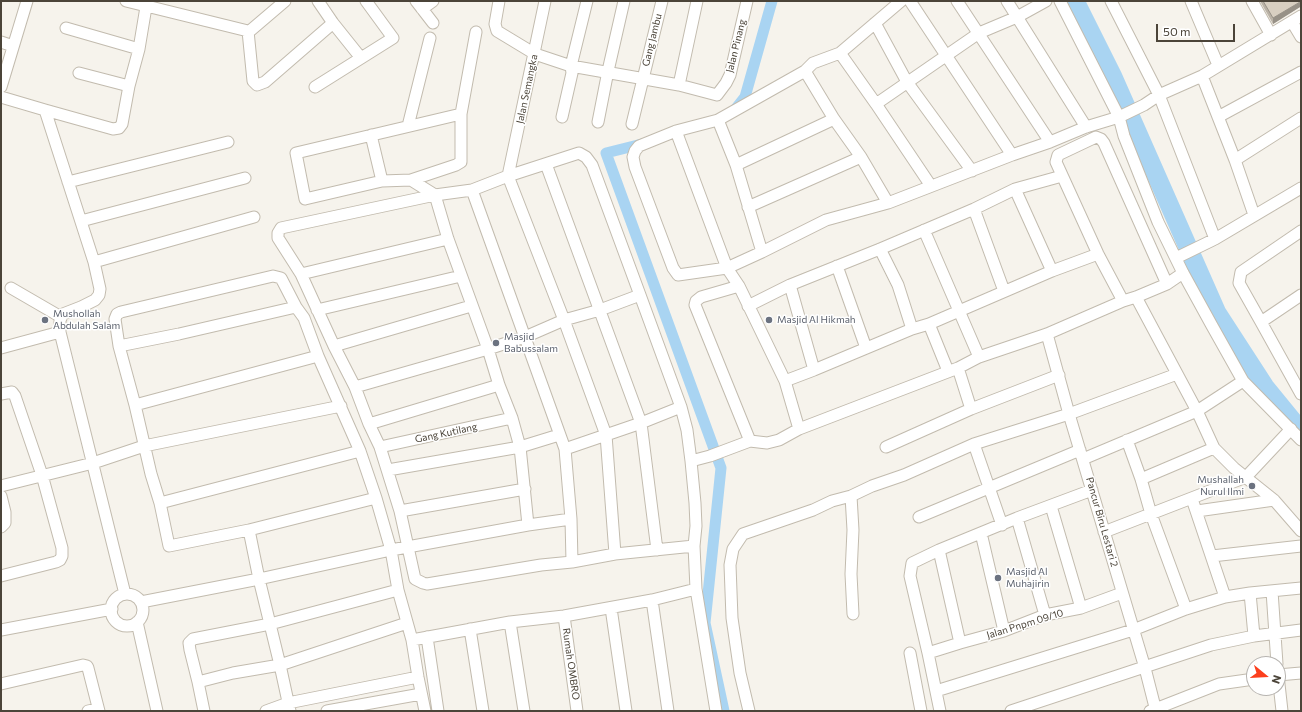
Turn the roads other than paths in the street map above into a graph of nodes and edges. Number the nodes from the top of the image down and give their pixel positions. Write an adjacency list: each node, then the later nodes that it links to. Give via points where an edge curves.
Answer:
1 (27, 1): 38 (street)
2 (126, 1): 23 (street)
3 (285, 1): 31 (street)
4 (318, 1): 27 (street)
5 (366, 1): 43 (street, via 393,38)
6 (433, 1): 24 (street)
7 (499, 1): 41 (street, via 495,24 497,31)
8 (545, 1): 41 (street, Jalan Semangka)
9 (587, 1): 45 (street)
10 (624, 1): 46 (street)
11 (662, 1): 51 (street, Gang Jambu)
12 (697, 1): 53 (street)
13 (747, 1): 53 (street, Jalan Pinang, via 730,75 721,90 717,95)
14 (900, 1): 29 (street)
15 (910, 1): 42 (street)
16 (957, 1): 33 (street)
17 (1008, 1): 25 (street)
18 (1046, 1): 25 (street)
19 (1060, 1): 62 (street)
20 (1111, 1): 57 (street)
21 (1191, 1): 44 (street)
22 (1252, 1): 34 (street)
23 (147, 3): 31 (street); 39 (street)
24 (419, 5): 28 (street)
25 (1017, 17): 33 (street); 71 (street)
26 (1296, 19): 34 (street); 35 (street)
27 (333, 23): 31 (street, via 265,82 257,85 253,81); 43 (street)
28 (433, 23)
29 (875, 24): 40 (street); 52 (street)
30 (66, 28): 39 (street)
31 (248, 31)
32 (476, 32): 61 (street)
33 (979, 33): 42 (street); 75 (street)
34 (1271, 35): 44 (street)
35 (1301, 37)
36 (430, 38): 70 (street)
37 (1, 42): 38 (street)
38 (13, 46): 55 (street)
39 (139, 49): 54 (street)
40 (840, 53): 47 (street, via 813,63); 59 (street)
41 (534, 54): 45 (street); 82 (street, Jalan Semangka)
42 (946, 55): 52 (street); 76 (street)
43 (361, 58): 56 (street)
44 (1218, 65): 50 (street)
45 (571, 66): 46 (street); 63 (street, via 572,73)
46 (608, 71): 51 (street); 68 (street)
47 (805, 71): 66 (street); 67 (street)
48 (1301, 72): 64 (street)
49 (79, 73): 54 (street)
50 (1202, 76): 57 (street); 64 (street)
51 (642, 79): 53 (street); 69 (street, Gang Jambu)
52 (907, 82): 59 (street); 81 (street)
53 (680, 85)
54 (129, 86): 60 (street, via 119,128 113,129)
55 (1, 87)
56 (315, 87)
57 (1159, 95): 62 (street); 102 (street)
58 (1, 97): 60 (street)
59 (876, 104): 88 (street)
60 (45, 110): 87 (street)
61 (461, 114): 70 (street); 85 (street, via 461,162)
62 (1122, 116): 71 (street); 106 (street, via 1124,136 1158,222)
63 (562, 117)
64 (1218, 117): 78 (street)
65 (1301, 118): 78 (street)
66 (834, 119): 77 (street); 80 (street)
67 (718, 120): 72 (street); 80 (street)
68 (598, 122)
69 (632, 124)
70 (408, 126): 73 (street)
71 (1086, 128): 75 (street)
72 (676, 131): 109 (street); 109 (street, via 638,146 633,157 635,167 673,268 678,275)
73 (371, 135): 86 (street); 86 (street, via 296,153 305,198)
74 (228, 142): 87 (street)
75 (1050, 142): 76 (street)
76 (1012, 155): 81 (street)
77 (861, 157): 93 (street); 94 (street)
78 (1235, 160): 96 (street)
79 (546, 164): 82 (street); 119 (street, via 579,153 592,165); 127 (street)
80 (736, 165): 94 (street)
81 (972, 171): 88 (street)
82 (508, 176): 91 (street); 130 (street)
83 (1062, 176): 90 (street); 105 (street); 114 (street, via 1056,162 1058,155 1096,137 1101,139)
84 (245, 178): 98 (street)
85 (411, 180): 86 (street); 92 (street)
86 (382, 181)
87 (68, 182): 98 (street)
88 (931, 186): 93 (street)
89 (1301, 188): 96 (street)
90 (1015, 189): 95 (street); 110 (street)
91 (472, 190): 92 (street); 136 (street)
92 (435, 195): 101 (street); 112 (street, via 281,228 278,238)
93 (888, 203): 104 (street, via 826,220)
94 (748, 207): 104 (street)
95 (974, 209): 99 (street); 118 (street)
96 (1254, 215): 102 (street)
97 (254, 217): 107 (street)
98 (81, 221): 107 (street)
99 (924, 230): 103 (street); 128 (street)
100 (1301, 232): 131 (street, via 1241,272 1238,283)
101 (448, 240): 112 (street); 113 (street)
102 (1211, 241): 106 (street)
103 (880, 249): 108 (street); 133 (street, via 898,285)
104 (762, 252): 109 (street)
105 (1098, 254): 110 (street); 122 (street)
106 (1180, 256): 111 (street)
107 (94, 262): 129 (street, via 99,295 95,300)
108 (837, 266): 115 (street); 140 (street)
109 (727, 268): 116 (street)
110 (1052, 271): 118 (street)
111 (1183, 273): 114 (street); 148 (street)
112 (301, 274): 126 (street)
113 (461, 276): 123 (street); 126 (street)
114 (1167, 284): 121 (street)
115 (790, 285): 124 (street); 144 (street)
116 (739, 286): 124 (street); 169 (street, via 700,296 695,305)
117 (11, 288): 129 (street)
118 (1004, 291): 128 (street)
119 (640, 295): 127 (street); 156 (street)
120 (1301, 295): 131 (street)
121 (1136, 297): 122 (street); 146 (street)
122 (1123, 301): 135 (street)
123 (471, 306): 138 (street); 141 (street)
124 (748, 306): 149 (street)
125 (296, 307): 137 (street); 137 (street, via 281,278 274,276 121,312 115,319); 142 (street, via 304,318)
126 (317, 310): 138 (street)
127 (600, 310): 130 (street); 161 (street)
128 (960, 310): 132 (street); 143 (street)
129 (61, 316): 134 (street)
130 (564, 320): 136 (street); 166 (street)
131 (1261, 322): 153 (street)
132 (929, 324): 133 (street); 145 (street)
133 (912, 329): 140 (street)
134 (60, 332): 139 (street); 180 (street)
135 (1047, 334): 143 (street); 147 (street, Pancur Biru Lestari 2)
136 (525, 337): 141 (street); 165 (street)
137 (119, 346): 154 (street)
138 (334, 346): 151 (street)
139 (1, 348)
140 (866, 348): 144 (street)
141 (488, 349): 150 (street); 151 (street)
142 (318, 356): 154 (street); 155 (street)
143 (979, 357): 145 (street)
144 (814, 370): 149 (street)
145 (953, 370): 157 (street); 163 (street)
146 (1177, 374): 158 (street); 159 (street)
147 (1059, 375): 157 (street); 159 (street, Pancur Biru Lestari 2)
148 (1243, 380): 158 (street); 164 (street)
149 (784, 381): 163 (street)
150 (499, 385): 160 (street); 162 (street)
151 (355, 387): 162 (street)
152 (1, 394): 182 (street, via 12,392 15,396)
153 (1301, 394)
154 (135, 404): 171 (street)
155 (341, 406): 171 (street); 177 (street)
156 (681, 407): 161 (street); 179 (street)
157 (971, 409): 174 (street)
158 (1197, 411): 167 (street); 175 (street)
159 (1069, 414): 170 (street); 178 (street, Pancur Biru Lestari 2)
160 (512, 418): 172 (street, Gang Kutilang); 173 (street)
161 (641, 423): 166 (street); 213 (street)
162 (369, 424): 172 (street)
163 (799, 428): 169 (street, via 779,440 767,443)
164 (1291, 429): 168 (street); 183 (street)
165 (559, 435): 173 (street); 176 (street)
166 (606, 435): 176 (street); 215 (street)
167 (1126, 440): 178 (street); 184 (street)
168 (1301, 440)
169 (750, 441): 179 (street, via 710,456)
170 (974, 444): 186 (street); 190 (street)
171 (144, 446): 180 (street); 194 (street)
172 (380, 447): 181 (street)
173 (520, 447): 181 (street); 187 (street)
174 (886, 447)
175 (1214, 448): 183 (street); 184 (street)
176 (565, 449): 201 (street)
177 (360, 451): 191 (street); 194 (street)
178 (1081, 454): 186 (street); 188 (street, Pancur Biru Lestari 2)
179 (691, 460): 209 (street, via 696,511)
180 (92, 462): 182 (street); 226 (street)
181 (388, 470): 196 (street)
182 (42, 475): 185 (street); 218 (street, via 62,556 56,562)
183 (1246, 477): 192 (street); 193 (street)
184 (1141, 479): 198 (street)
185 (1, 486)
186 (988, 487): 199 (street); 203 (street)
187 (525, 489): 196 (street); 202 (street)
188 (1092, 490): 195 (street); 207 (street, Pancur Biru Lestari 2)
189 (1, 496): 204 (street, via 5,512 5,522)
190 (851, 496): 234 (street); 280 (street, via 743,534 733,549 730,565 732,618 740,673)
191 (376, 498): 205 (street); 212 (street)
192 (1192, 499): 197 (street); 198 (street)
193 (1274, 500): 197 (street); 206 (street)
194 (160, 503): 205 (street, via 169,546)
195 (1052, 506): 200 (street); 231 (street)
196 (400, 511): 211 (street)
197 (1197, 511): 216 (street)
198 (1151, 514): 207 (street); 233 (street)
199 (919, 517)
200 (1018, 518): 203 (street); 236 (street)
201 (571, 519): 202 (street); 217 (street)
202 (528, 525): 211 (street)
203 (1002, 525): 208 (street)
204 (1, 527)
205 (249, 530): 219 (street)
206 (1301, 531)
207 (1104, 532): 224 (street, Pancur Biru Lestari 2)
208 (981, 533): 214 (street); 245 (street)
209 (694, 546): 213 (street); 221 (street)
210 (1301, 546): 216 (street)
211 (408, 547): 212 (street); 217 (street, via 414,579 422,584)
212 (391, 550): 219 (street); 222 (street)
213 (657, 550): 215 (street)
214 (939, 550): 250 (street); 252 (street, via 912,563 910,576)
215 (616, 554): 217 (street)
216 (1212, 556): 227 (street)
217 (572, 562)
218 (1, 576)
219 (259, 579): 229 (street); 240 (street)
220 (1301, 588): 223 (street)
221 (696, 589): 228 (street); 279 (street)
222 (398, 590): 239 (street); 240 (street)
223 (1272, 591): 225 (street); 246 (street)
224 (1122, 593): 231 (street, Jalan Pnpm 09/10); 243 (street, Pancur Biru Lestari 2)
225 (1250, 593): 227 (street); 247 (street)
226 (125, 594): 229 (street, via 134,596); 232 (street, via 114,601)
227 (1225, 597): 233 (street)
228 (652, 600): 230 (street); 278 (street)
229 (141, 602): 237 (street, via 143,613)
230 (611, 608): 235 (street); 277 (street)
231 (1081, 608): 236 (street, Jalan Pnpm 09/10)
232 (112, 609): 237 (street, via 112,615 120,624 126,626); 242 (street)
233 (1186, 609): 243 (street)
234 (853, 614)
235 (564, 616): 238 (street); 276 (street, Rumah OMBRO)
236 (1045, 616): 245 (street, Jalan Pnpm 09/10)
237 (137, 622): 268 (street)
238 (510, 622): 241 (street); 275 (street)
239 (407, 623): 249 (street); 254 (street)
240 (270, 624): 254 (street); 260 (street, via 192,639 190,650)
241 (470, 629): 248 (street); 274 (street)
242 (1, 630)
243 (1133, 630): 255 (street, Pancur Biru Lestari 2); 262 (street)
244 (1301, 630): 246 (street)
245 (1004, 631): 250 (street, Jalan Pnpm 09/10)
246 (1275, 633): 247 (street); 253 (street)
247 (1254, 636): 255 (street, via 1211,645)
248 (427, 637): 249 (street); 273 (street)
249 (412, 640): 258 (street)
250 (960, 643): 252 (street, Jalan Pnpm 09/10)
251 (910, 652): 281 (street)
252 (928, 654): 262 (street)
253 (1276, 656)
254 (280, 665): 260 (street); 265 (street)
255 (1145, 668): 267 (street, Pancur Biru Lestari 2); 283 (street)
256 (1301, 673): 257 (street)
257 (1286, 674)
258 (418, 677): 263 (street); 265 (street)
259 (1246, 680): 267 (street, via 1219,684)
260 (198, 682): 269 (street)
261 (1, 684): 266 (street, via 83,665 88,668)
262 (936, 691): 282 (street)
263 (422, 694): 271 (street); 272 (street)
264 (1280, 696): 284 (street)
265 (289, 707): 270 (street)
266 (95, 710)
267 (1154, 710)
268 (157, 711)
269 (204, 711)
270 (266, 711)
271 (327, 711)
272 (425, 711)
273 (438, 711)
274 (483, 711)
275 (524, 711)
276 (578, 711)
277 (626, 711)
278 (668, 711)
279 (716, 711)
280 (749, 711)
281 (921, 711)
282 (940, 711)
283 (1011, 711)
284 (1282, 711)

